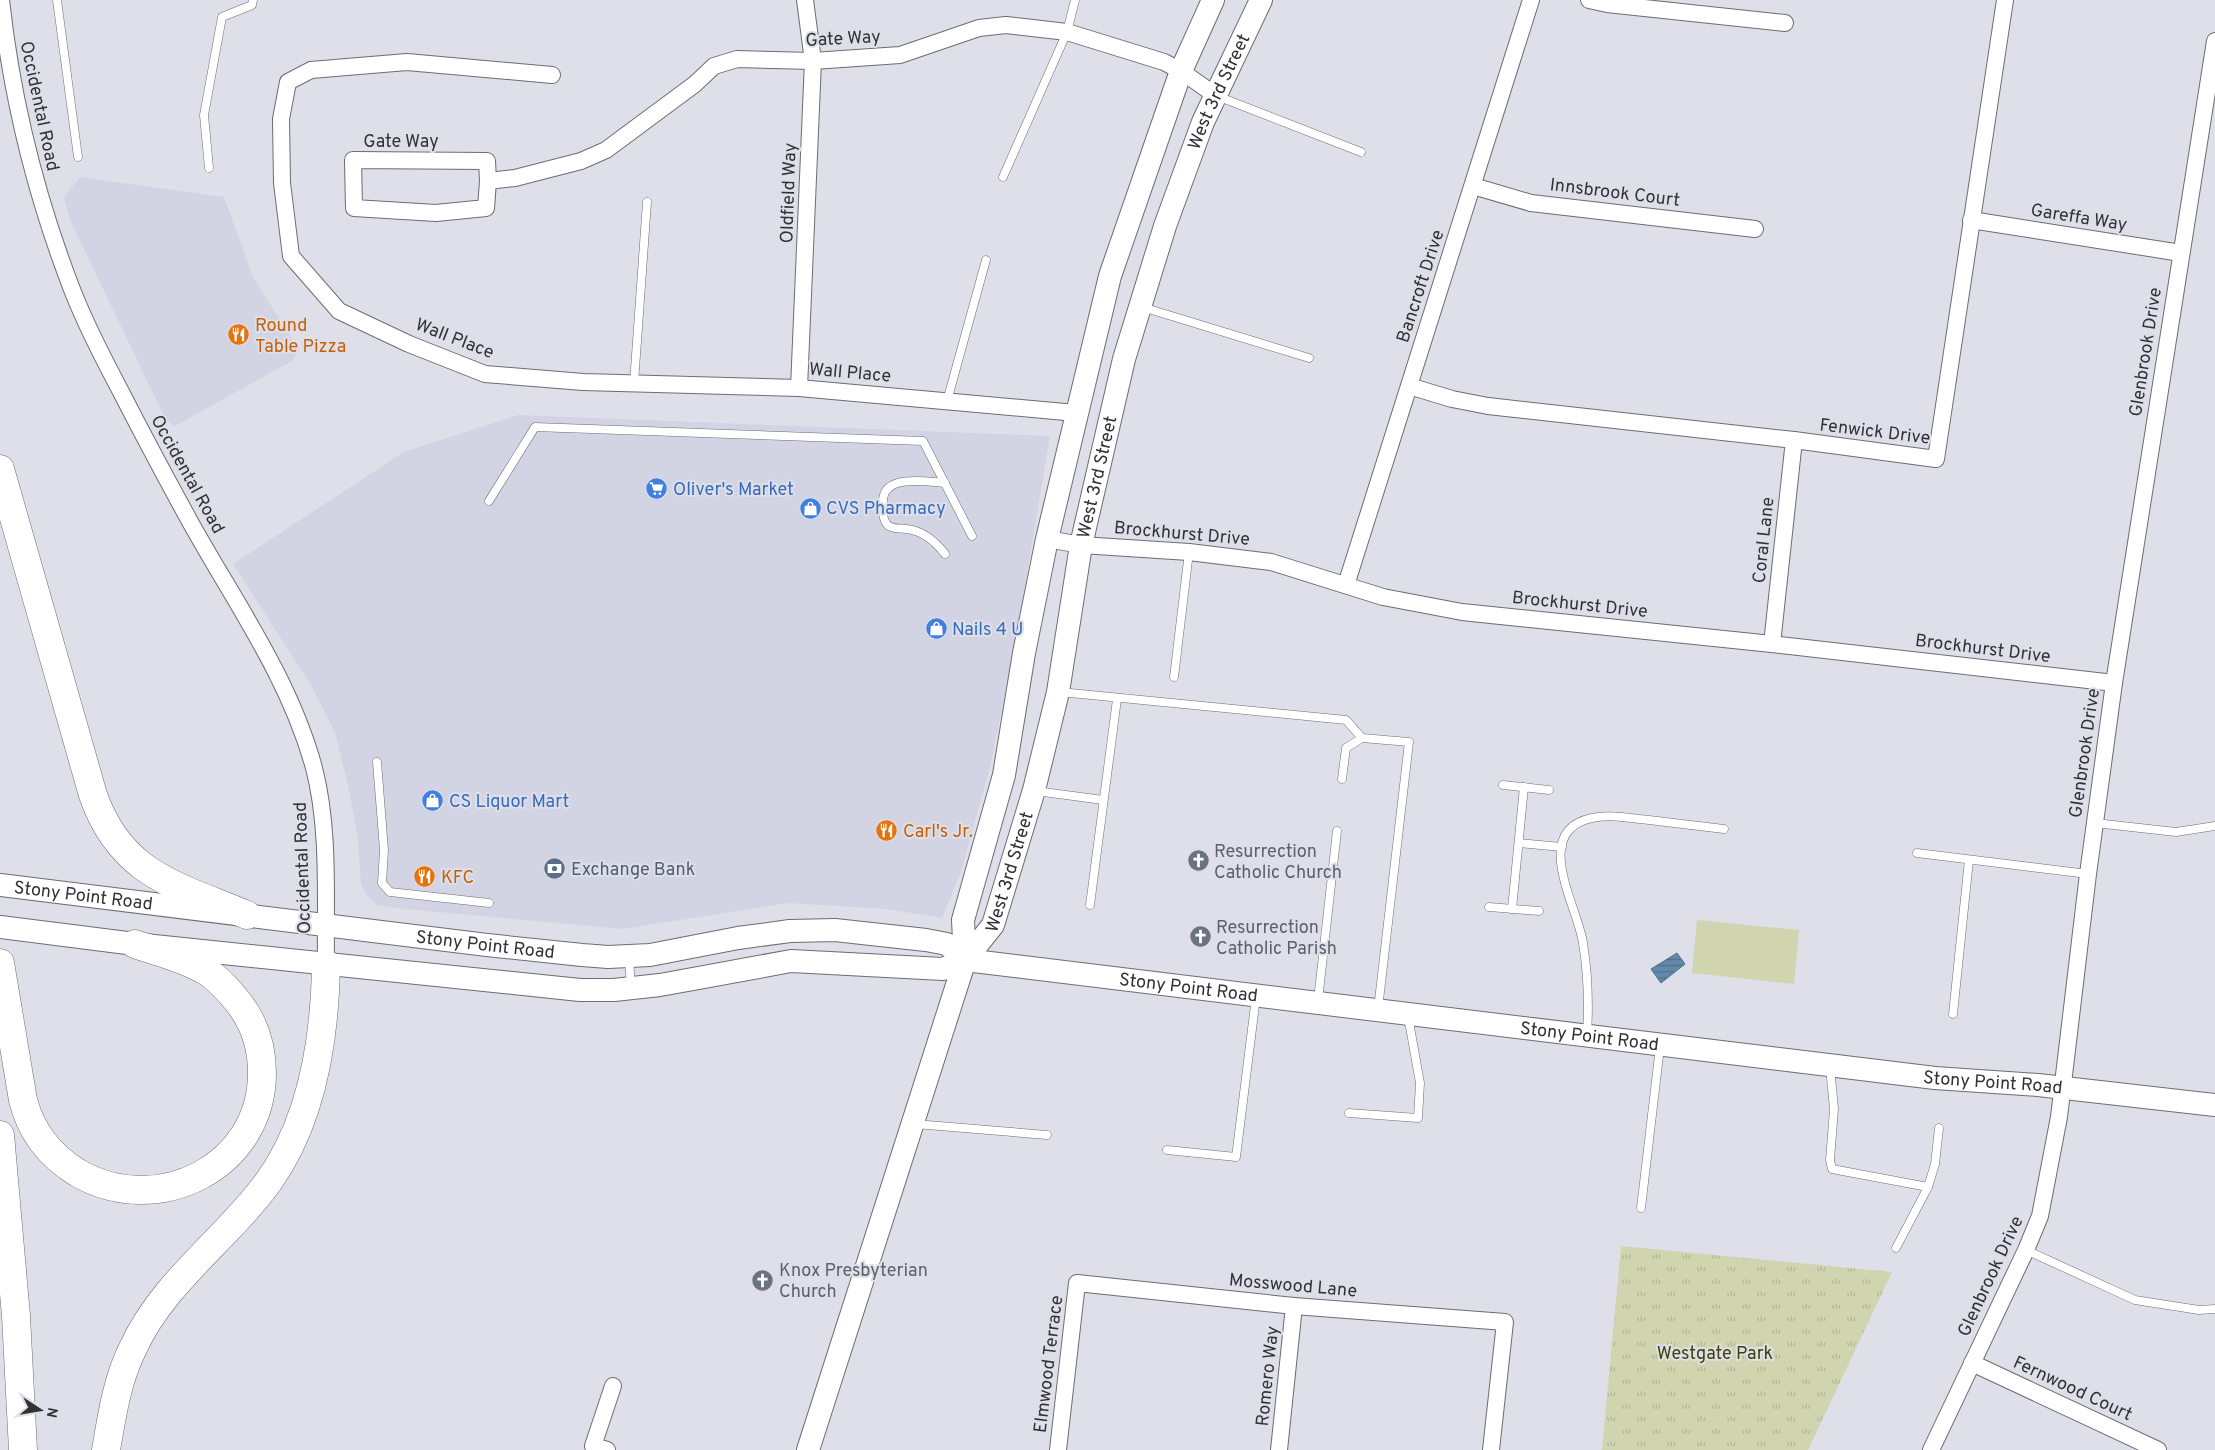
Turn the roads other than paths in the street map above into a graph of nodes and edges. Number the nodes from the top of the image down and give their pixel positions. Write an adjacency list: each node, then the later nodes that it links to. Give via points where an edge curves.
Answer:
1 (1, 0): 75 (street, Occidental Road, via 20,119 43,207 74,294 110,370 199,538 274,665 301,725 321,807)
2 (57, 0): 19 (lane)
3 (253, 0): 20 (lane, via 252,5 222,17 204,115)
4 (805, 0): 14 (street, Oldfield Way)
5 (1075, 0): 12 (lane)
6 (1212, 0): 15 (main road, West 3rd Street)
7 (1260, 0): 17 (main road, West 3rd Street)
8 (1530, 0): 23 (street, Bancroft Drive)
9 (1589, 0): 11 (street)
10 (2005, 0): 25 (street, Fenwick Drive)
11 (1785, 23)
12 (1067, 32): 14 (street, Gate Way, via 1006,26 978,28 900,55); 15 (street, Gate Way, via 1164,62); 21 (lane)
13 (2215, 42): 27 (street, Glenbrook Drive)
14 (813, 61): 22 (street, Gate Way, via 737,59 714,66 695,84 606,150 581,161 515,178); 33 (street, Oldfield Way)
15 (1182, 71): 17 (street, Gate Way); 35 (main road, West 3rd Street, via 1110,276)
16 (552, 75): 31 (street, Wall Place, via 407,62 312,70 288,82 281,137 282,183 291,256 339,310 409,344 485,374)
17 (1215, 95): 18 (lane); 29 (main road, West 3rd Street, via 1165,226)
18 (1361, 152)
19 (78, 158)
20 (209, 168)
21 (1003, 177)
22 (488, 181): 22 (street, Gate Way, via 486,208 436,213 354,208 353,160 486,161)
23 (1473, 186): 26 (street, Innsbrook Court, via 1531,202); 32 (street, Bancroft Drive)
24 (647, 202): 31 (lane)
25 (1971, 220): 27 (street, Gareffa Way); 36 (street, Fenwick Drive, via 1936,459)
26 (1755, 229)
27 (2181, 253): 48 (street, Glenbrook Drive)
28 (986, 260): 34 (lane)
29 (1140, 306): 30 (lane); 42 (main road, West 3rd Street, via 1124,359)
30 (1309, 358)
31 (634, 383): 33 (street, Wall Place)
32 (1409, 386): 36 (street, Fenwick Drive, via 1488,406); 45 (street, Bancroft Drive)
33 (799, 388): 34 (street, Wall Place)
34 (947, 400): 35 (street, Wall Place)
35 (1076, 413): 41 (main road, West 3rd Street)
36 (1794, 440): 46 (street, Coral Lane)
37 (0, 469): 74 (highway, via 93,796 108,830 126,853 150,872)
38 (945, 482): 39 (lane, via 923,441 535,427); 40 (lane); 44 (lane, via 905,480 888,488 884,494 882,514 891,527 924,534)
39 (489, 501)
40 (972, 536)
41 (1047, 539): 42 (street, Brockhurst Drive); 79 (main road, West 3rd Street, via 1004,775 963,920)
42 (1081, 545): 43 (street, Brockhurst Drive); 49 (main road, West 3rd Street)
43 (1189, 552): 45 (street, Brockhurst Drive, via 1271,562); 47 (lane)
44 (945, 554)
45 (1346, 585): 46 (street, Brockhurst Drive, via 1393,599 1462,612)
46 (1772, 644): 48 (street, Brockhurst Drive)
47 (1174, 677)
48 (2114, 683): 59 (street, Glenbrook Drive)
49 (1058, 692): 50 (lane); 56 (main road, West 3rd Street)
50 (1117, 699): 51 (lane, via 1346,720); 58 (lane)
51 (1362, 738): 53 (lane, via 1346,748); 85 (lane, via 1409,742)
52 (377, 762): 69 (lane, via 384,887 390,892)
53 (1342, 780)
54 (1502, 785): 55 (lane)
55 (1524, 788): 57 (lane); 63 (lane)
56 (1034, 790): 58 (lane); 79 (main road, West 3rd Street, via 992,925)
57 (1549, 790)
58 (1103, 800): 70 (lane)
59 (2095, 823): 60 (lane, via 2176,832); 67 (street, Glenbrook Drive)
60 (2215, 826)
61 (1724, 829): 64 (lane, via 1618,817 1592,818 1575,824 1564,838)
62 (1337, 830): 84 (lane)
63 (1519, 843): 64 (lane); 72 (lane)
64 (1562, 847): 88 (lane, via 1560,857 1566,890 1583,942 1589,989)
65 (1916, 853): 66 (lane)
66 (1969, 860): 67 (lane); 87 (lane)
67 (2088, 874): 91 (street, Glenbrook Drive)
68 (0, 885): 74 (main road, Stony Point Road)
69 (489, 903)
70 (1090, 905)
71 (1488, 907): 72 (lane)
72 (1512, 909): 73 (lane)
73 (1539, 911)
74 (247, 915): 75 (main road, Stony Point Road)
75 (325, 925): 78 (main road, Stony Point Road, via 515,948); 81 (street, Occidental Road)
76 (0, 927): 77 (main road, Stony Point Road)
77 (135, 944): 80 (highway, via 190,962 220,982 252,1023 262,1062 258,1103 240,1140 210,1170 156,1191 121,1190 87,1178 57,1157 34,1131 23,1100); 81 (main road, Stony Point Road)
78 (629, 956): 79 (main road, Stony Point Road, via 790,931 835,930 947,944); 82 (lane)
79 (965, 960): 82 (main road, Stony Point Road, via 942,969 791,961); 83 (main road, Stony Point Road); 94 (main road, West 3rd Street)
80 (0, 963)
81 (326, 964): 82 (main road, Stony Point Road, via 560,989); 109 (highway, via 314,1078 292,1142 269,1180 168,1293 133,1346 119,1382)
82 (631, 989)
83 (1256, 996): 84 (main road, Stony Point Road); 98 (lane, via 1236,1157)
84 (1318, 1003): 85 (main road, Stony Point Road)
85 (1378, 1010): 86 (main road, Stony Point Road)
86 (1408, 1014): 88 (main road, Stony Point Road); 93 (lane, via 1420,1083 1418,1118)
87 (1953, 1014)
88 (1587, 1036): 89 (main road, Stony Point Road)
89 (1660, 1044): 90 (main road, Stony Point Road); 100 (lane)
90 (1830, 1065): 91 (main road, Stony Point Road, via 1935,1078); 99 (lane, via 1834,1109 1832,1169)
91 (2063, 1088): 92 (main road, Stony Point Road); 102 (street, Glenbrook Drive, via 2040,1216)
92 (2215, 1105)
93 (1349, 1113)
94 (912, 1124): 97 (lane); 111 (main road, West 3rd Street)
95 (1939, 1128): 99 (lane, via 1935,1164)
96 (0, 1135): 108 (highway, via 16,1316)
97 (1047, 1135)
98 (1167, 1150)
99 (1928, 1187): 101 (lane)
100 (1641, 1208)
101 (1896, 1248)
102 (2026, 1250): 105 (lane, via 2136,1300 2198,1310); 106 (street, Glenbrook Drive)
103 (1077, 1283): 104 (street, Mosswood Lane); 112 (street, Elmwood Terrace)
104 (1294, 1306): 113 (street, Romero Way); 114 (street, Mosswood Lane, via 1505,1322)
105 (2215, 1309)
106 (1972, 1363): 115 (street, Glenbrook Drive); 116 (street, Fernwood Court)
107 (613, 1386): 110 (street, via 593,1446)
108 (23, 1450)
109 (106, 1450)
110 (607, 1450)
111 (808, 1450)
112 (1058, 1450)
113 (1278, 1450)
114 (1491, 1450)
115 (1932, 1450)
116 (2158, 1450)

